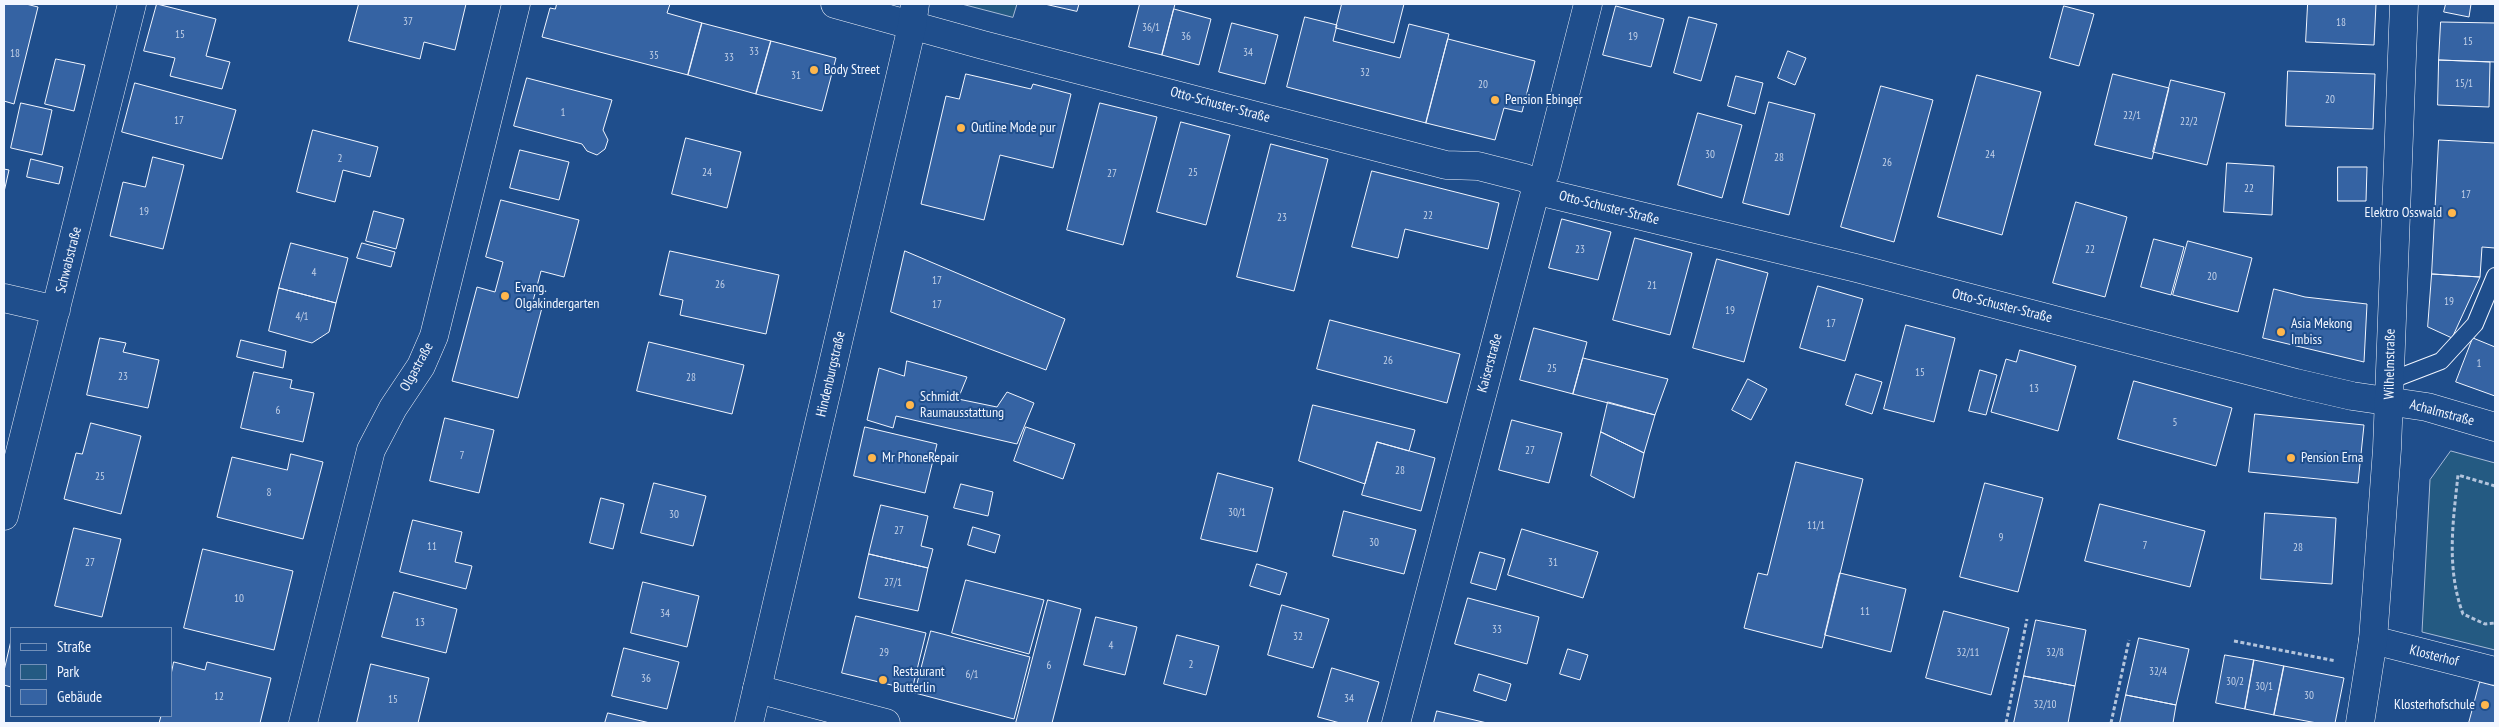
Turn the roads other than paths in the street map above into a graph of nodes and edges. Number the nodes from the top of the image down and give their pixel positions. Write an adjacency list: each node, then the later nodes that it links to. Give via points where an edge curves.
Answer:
1 (132, 4): 10 (street, Schwabstraße)
2 (516, 4): 17 (street, Olgastraße, via 434,336 371,450)
3 (834, 4): 6 (street, Otto-Schuster-Straße)
4 (1588, 4): 7 (street, Kaiserstraße, via 1545,173)
5 (2404, 4): 11 (street, Wilhelmstraße)
6 (916, 11): 7 (street, Otto-Schuster-Straße, via 1446,165 1478,166 1516,175); 16 (street, Hindenburgstraße)
7 (1537, 185): 11 (street, Otto-Schuster-Straße, via 1550,194 1856,268 2296,383 2352,396); 20 (street, Kaiserstraße)
8 (2495, 276): 11 (lane, via 2475,324 2441,361)
9 (4, 298): 10 (street)
10 (56, 310): 13 (street, Schwabstraße)
11 (2389, 391): 12 (street, Achalmstraße, via 2427,407); 14 (street, Wilhelmstraße)
12 (2495, 427)
13 (4, 516)
14 (2374, 640): 15 (street, Klosterhof); 21 (street, Wilhelmstraße)
15 (2495, 671)
16 (757, 689): 18 (street, Hindenburgstraße); 19 (street)
17 (303, 723)
18 (749, 723)
19 (886, 723)
20 (1396, 723)
21 (2360, 723)

